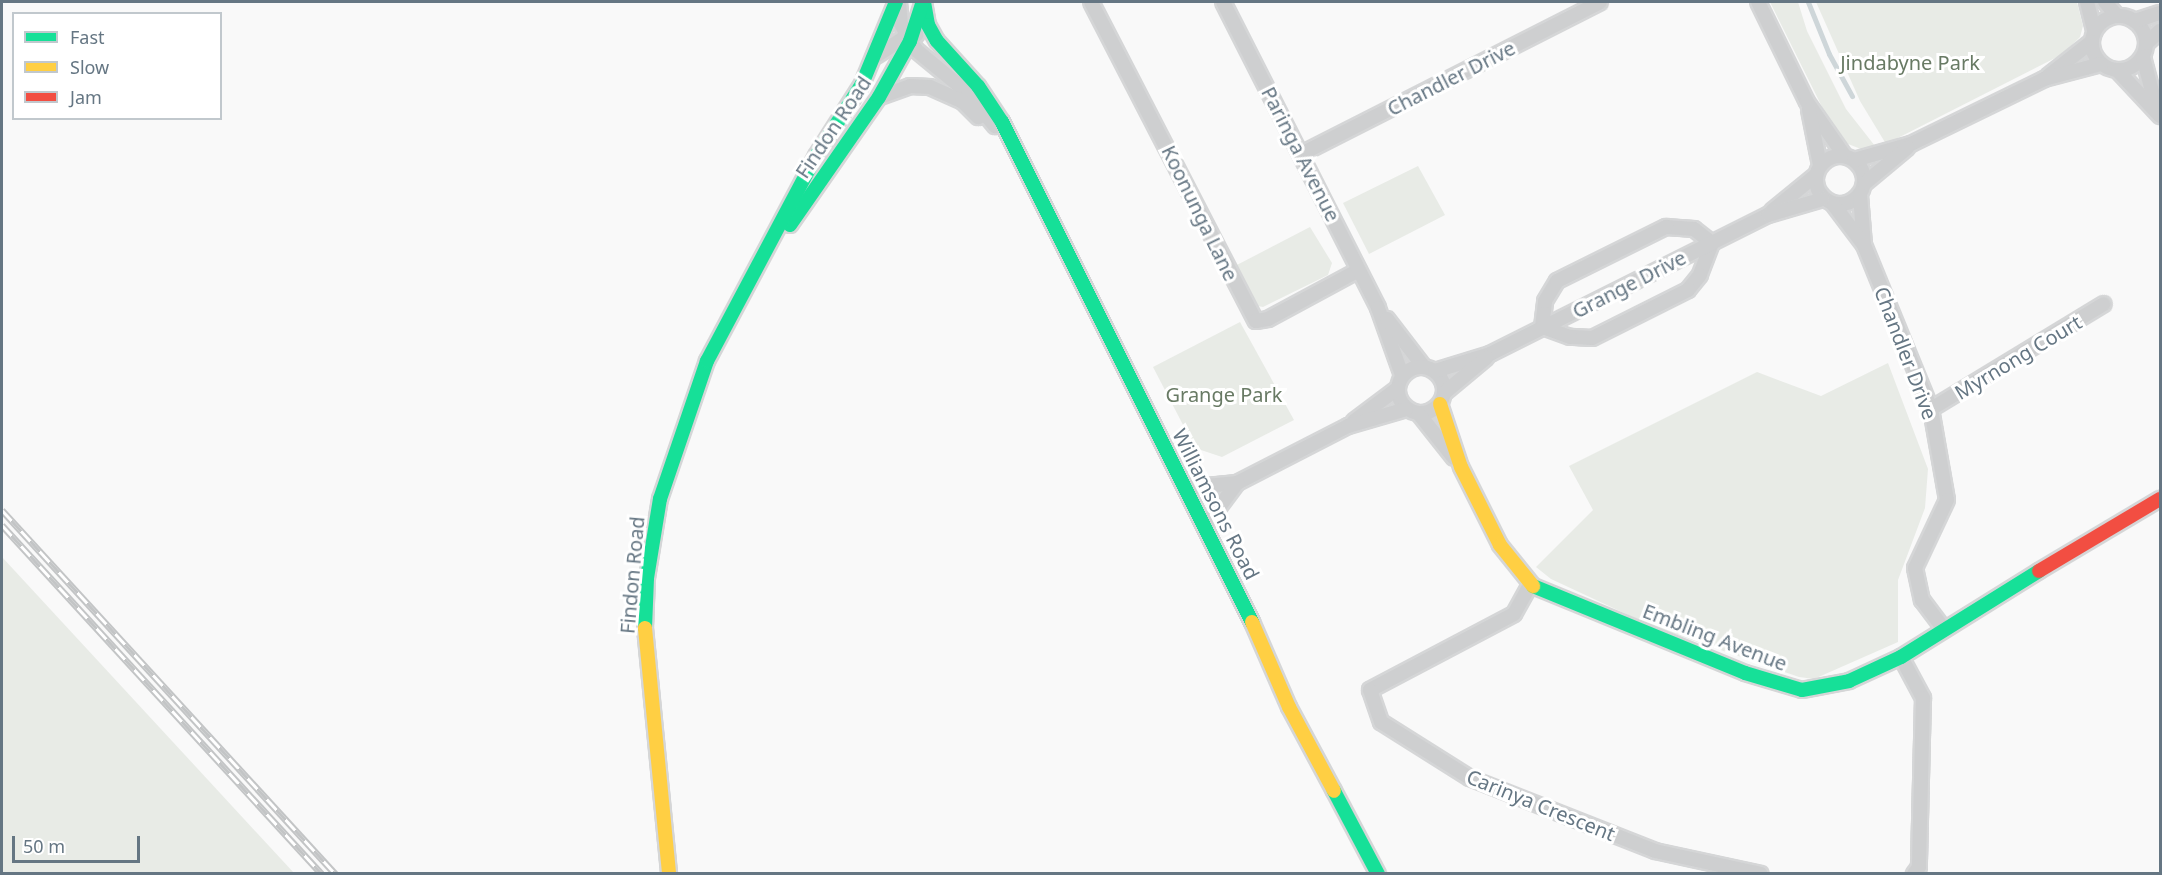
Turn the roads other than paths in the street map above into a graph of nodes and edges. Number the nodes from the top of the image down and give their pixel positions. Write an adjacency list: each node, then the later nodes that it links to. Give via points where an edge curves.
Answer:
1 (897, 2): 14 (street); 17 (street, Findon Road)
2 (924, 2): 14 (street, Findon Road); 15 (street, Williamsons Road, via 928,26)
3 (1091, 2): 35 (street, Koonunga Lane, via 1256,321 1268,319)
4 (1223, 2): 27 (street, Paringa Avenue)
5 (1600, 2): 27 (street, Chandler Drive)
6 (1758, 2): 23 (street)
7 (2087, 2): 13 (street)
8 (2105, 2): 10 (street)
9 (2160, 13): 11 (street)
10 (2117, 16): 11 (street); 13 (street, via 2104,20)
11 (2134, 21): 16 (street)
12 (2160, 31): 16 (street)
13 (2093, 37): 19 (street); 21 (street)
14 (910, 38): 15 (street, via 928,35); 17 (street); 22 (street, Findon Road); 26 (street, Williamsons Road, via 968,93)
15 (938, 41): 26 (street, Williamsons Road, via 978,86)
16 (2147, 43): 18 (street)
17 (876, 56): 36 (street, Findon Road)
18 (2143, 57): 20 (street, via 2131,69); 24 (street)
19 (2101, 64): 20 (street); 21 (street)
20 (2118, 71): 24 (street)
21 (2044, 79): 25 (street)
22 (879, 97): 26 (street, via 910,86 944,91 962,101); 36 (street, Findon Road)
23 (1807, 102): 28 (street); 29 (street)
24 (2159, 113)
25 (1911, 144): 28 (street); 30 (street)
26 (1017, 153): 49 (street, Williamsons Road)
27 (1301, 154): 35 (street, Paringa Avenue)
28 (1849, 158): 29 (street, via 1829,158); 30 (street, via 1862,170)
29 (1818, 170): 31 (street, via 1817,190); 32 (street, Grange Drive)
30 (1862, 189): 31 (street, via 1849,203); 34 (street, Chandler Drive)
31 (1828, 201): 32 (street, Grange Drive); 34 (street, Chandler Drive)
32 (1768, 215): 33 (street, Grange Drive)
33 (1712, 243): 39 (street, Grange Drive); 39 (street, via 1700,275 1688,290 1592,338 1570,337); 39 (street, via 1694,230 1666,227 1557,281 1545,301)
34 (1864, 245): 44 (street, Chandler Drive)
35 (1359, 270): 38 (street, Paringa Avenue)
36 (740, 295): 55 (street, Findon Road, via 708,361 663,488 647,578 645,640)
37 (2104, 304): 44 (street, Myrnong Court)
38 (1378, 308): 41 (street, Paringa Avenue); 42 (street, Paringa Avenue)
39 (1542, 327): 40 (street, Grange Drive)
40 (1490, 354): 41 (street, Grange Drive); 43 (street, Grange Drive)
41 (1429, 368): 42 (street, via 1410,368); 43 (street, via 1442,379)
42 (1399, 382): 45 (street); 46 (street)
43 (1442, 399): 45 (street); 47 (street)
44 (1931, 409): 53 (street, Chandler Drive, via 1947,500 1915,568 1922,600)
45 (1413, 411): 46 (street); 47 (street)
46 (1348, 426): 48 (street)
47 (1461, 467): 52 (street, via 1500,545)
48 (1237, 483): 49 (street); 51 (street)
49 (1186, 488): 51 (street, Williamsons Road)
50 (2160, 499): 53 (street, Embling Avenue)
51 (1205, 526): 56 (street, Williamsons Road, via 1257,630 1289,707)
52 (1530, 585): 54 (street, Embling Avenue, via 1745,673 1802,690 1849,681); 57 (street, Carinya Crescent, via 1514,614 1370,690 1381,722 1470,778 1655,851)
53 (1943, 628): 54 (street, Embling Avenue)
54 (1900, 657): 58 (street, via 1923,698 1919,867)
55 (669, 873)
56 (1378, 873)
57 (1761, 873)
58 (1914, 873)

